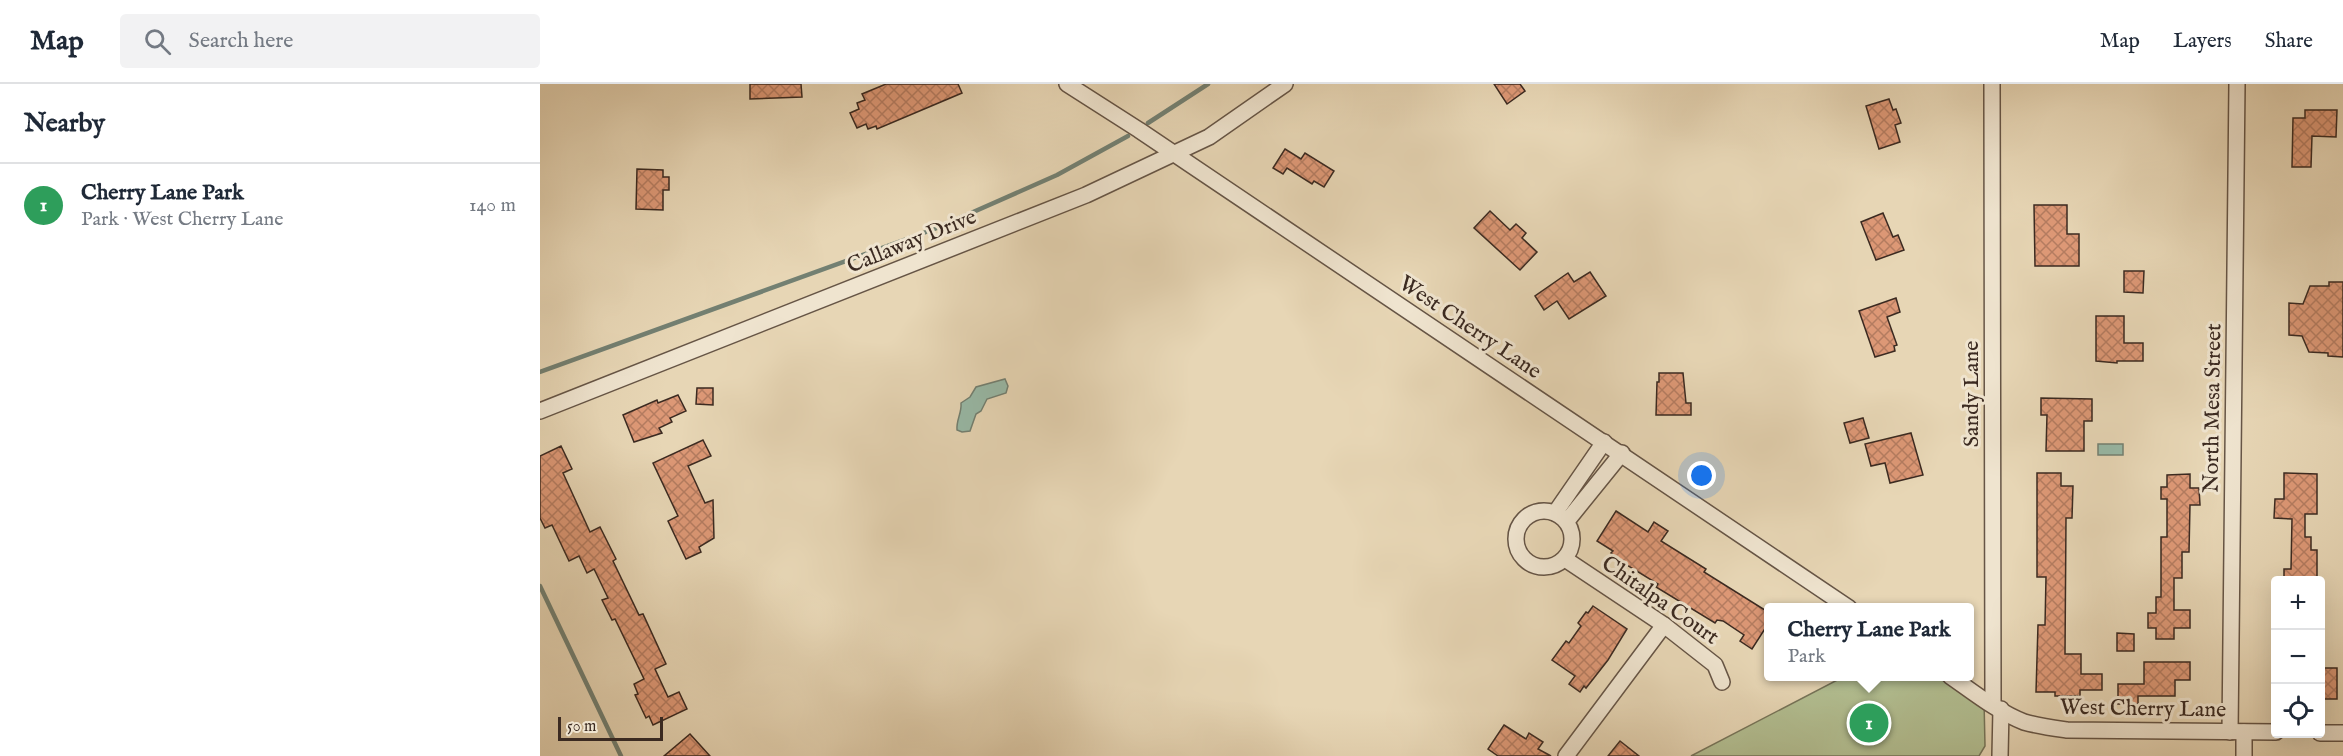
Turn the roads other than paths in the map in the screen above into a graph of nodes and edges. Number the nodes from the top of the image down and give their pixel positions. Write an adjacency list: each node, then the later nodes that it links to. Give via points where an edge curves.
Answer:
1 (1067, 84): 5 (street, West Cherry Lane)
2 (1285, 84): 5 (street, Callaway Drive, via 1209,137)
3 (1992, 84): 15 (street, Sandy Lane)
4 (2236, 84): 16 (street, North Mesa Street)
5 (1174, 153): 6 (street, Callaway Drive, via 1086,195); 7 (street, West Cherry Lane)
6 (540, 411)
7 (1604, 442): 8 (street, West Cherry Lane); 9 (street)
8 (1622, 453): 9 (street); 11 (street, West Cherry Lane)
9 (1561, 517): 10 (street, via 1573,539); 10 (street, via 1544,511 1533,513 1518,529 1516,540 1524,559 1534,566 1545,568)
10 (1565, 559): 12 (street, Chitalpa Court)
11 (1842, 603)
12 (1664, 625): 14 (street, Chitalpa Court, via 1715,665); 20 (street)
13 (1958, 681): 15 (street, West Cherry Lane)
14 (1722, 682)
15 (1997, 706): 16 (street, West Cherry Lane, via 2022,721 2067,730); 21 (street, Sandy Lane)
16 (2237, 732): 17 (street, West Cherry Lane); 22 (street, North Mesa Street)
17 (2271, 732)
18 (2325, 733): 19 (street)
19 (2343, 733)
20 (1566, 756)
21 (2000, 756)
22 (2244, 756)

